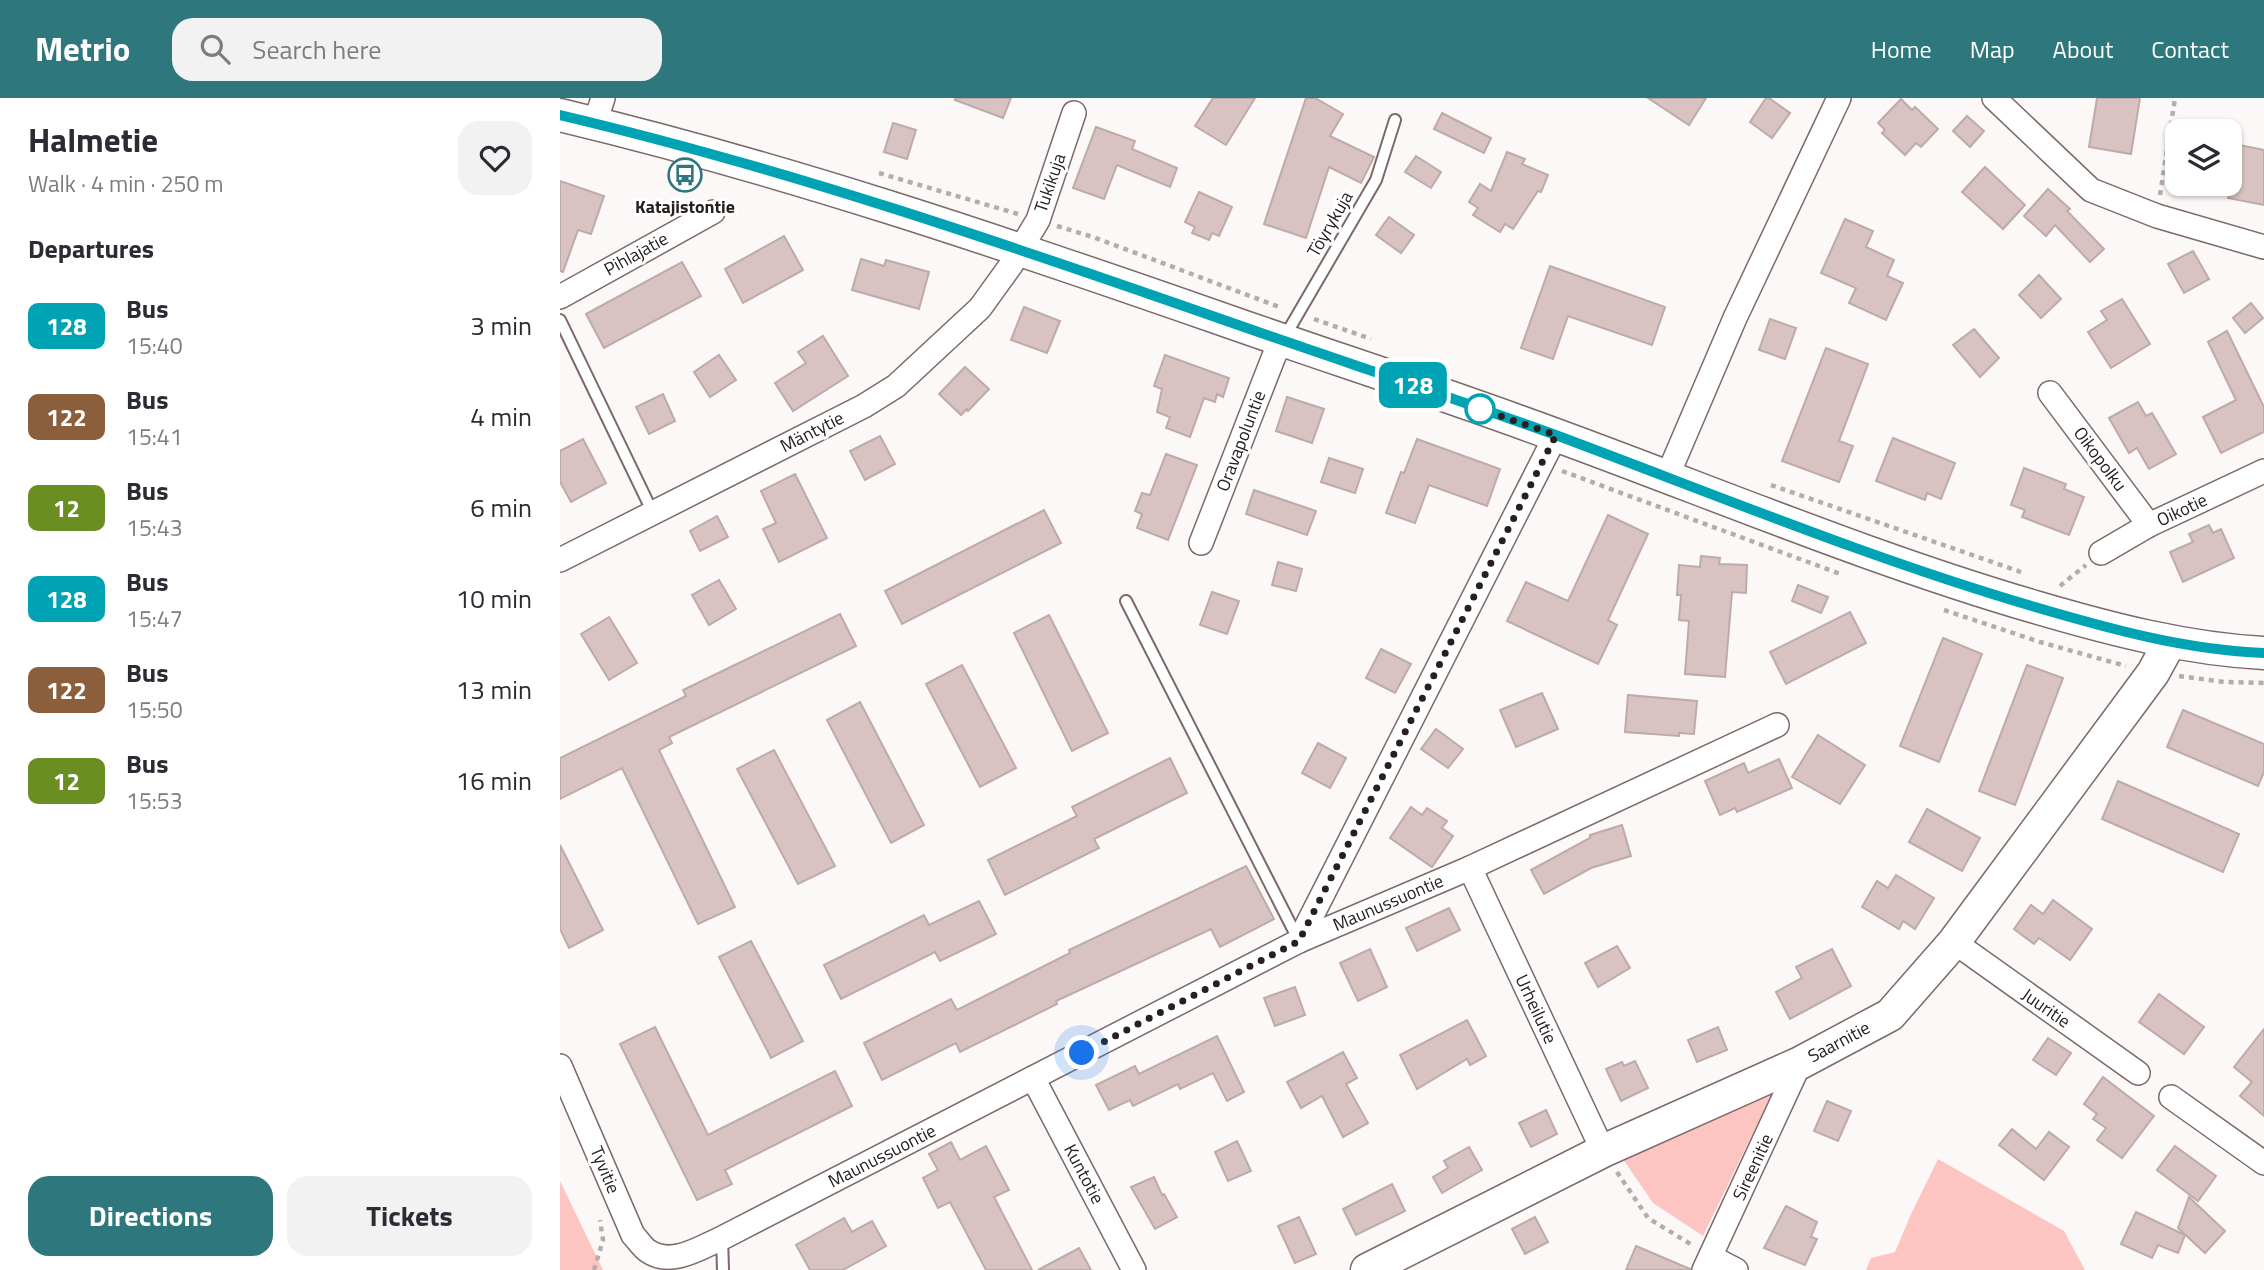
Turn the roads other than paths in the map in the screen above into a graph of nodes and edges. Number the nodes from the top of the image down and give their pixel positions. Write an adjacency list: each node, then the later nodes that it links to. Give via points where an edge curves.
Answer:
1 (1839, 98): 16 (street, via 1735,318)
2 (1994, 98): 8 (street, via 2091,190 2157,216)
3 (599, 111): 5 (main road); 9 (main road)
4 (1074, 113): 9 (street, Tukikuja, via 1038,220)
5 (560, 115)
6 (1395, 120): 12 (lane, Töyrykuja, via 1376,180)
7 (713, 212): 10 (street, Pihlajatie)
8 (2264, 247)
9 (1021, 249): 12 (main road); 17 (street, Mäntytie, via 980,308 897,386)
10 (560, 297)
11 (560, 320): 17 (lane)
12 (1282, 340): 14 (main road); 19 (street, Oravapoluntie)
13 (2050, 393): 18 (street, Oikopolku)
14 (1556, 435): 16 (main road); 27 (street)
15 (2264, 471): 18 (street, Oikotie)
16 (1667, 477): 23 (main road, via 1982,592)
17 (653, 513): 21 (street, Mäntytie)
18 (2149, 526): 20 (street, Oikotie)
19 (1201, 543)
20 (2101, 553)
21 (560, 560)
22 (1126, 601): 27 (lane)
23 (2170, 642): 24 (main road); 28 (main road, Saarnitie, via 2152,673)
24 (2264, 653)
25 (1777, 725): 26 (street, Maunussuontie)
26 (1470, 868): 27 (street, Maunussuontie); 34 (street, Urheilutie)
27 (1299, 941): 32 (street, Maunussuontie)
28 (1954, 942): 29 (main road, Saarnitie, via 1890,1015); 31 (street, Juuritie)
29 (1800, 1063): 34 (main road, Saarnitie); 38 (street, Sireenitie)
30 (560, 1066): 37 (street, Tyvitie, via 633,1235 649,1252)
31 (2138, 1073)
32 (1034, 1078): 36 (street, Maunussuontie); 40 (street, Kuntotie)
33 (2171, 1097): 35 (street)
34 (1603, 1151): 41 (main road, Saarnitie)
35 (2264, 1163)
36 (722, 1238): 37 (street, Maunussuontie); 39 (lane)
37 (667, 1258)
38 (1707, 1264): 42 (street)
39 (723, 1270)
40 (1134, 1270)
41 (1367, 1270)
42 (1736, 1270)

